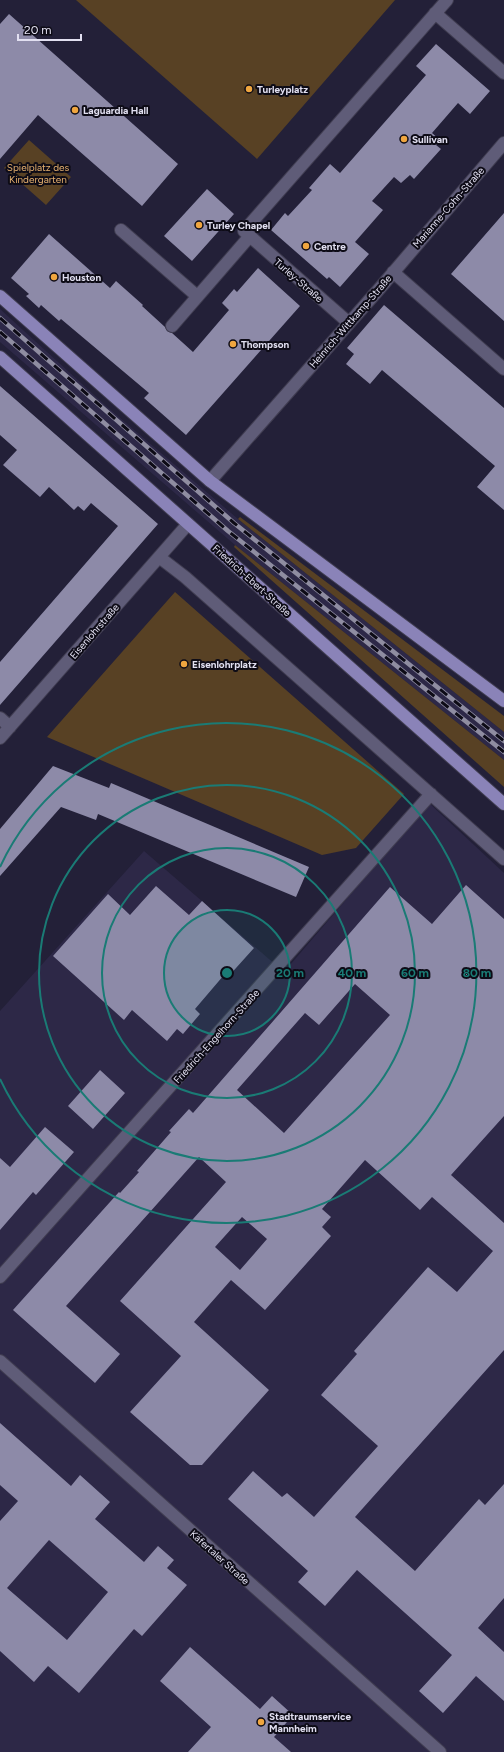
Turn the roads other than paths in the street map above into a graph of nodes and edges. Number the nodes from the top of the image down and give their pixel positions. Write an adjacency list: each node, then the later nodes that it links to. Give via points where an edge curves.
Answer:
1 (447, 0): 2 (street)
2 (435, 13): 3 (street); 6 (street, via 244,231)
3 (504, 73)
4 (504, 143): 7 (street, Marianne-Cohn-Straße)
5 (121, 230): 9 (street)
6 (250, 236): 9 (street); 10 (street, Turley-Straße)
7 (393, 272): 10 (street, Heinrich-Wittkamp-Straße); 13 (street, Heinrich-Wittkamp-Straße)
8 (0, 296): 14 (main road)
9 (197, 296): 11 (street)
10 (349, 323): 14 (street, Heinrich-Wittkamp-Straße)
11 (172, 326)
12 (0, 357): 15 (main road, Friedrich-Ebert-Straße)
13 (504, 370)
14 (210, 480): 17 (main road)
15 (188, 524): 16 (street, Eisenlohrstraße); 22 (main road, Friedrich-Ebert-Straße)
16 (159, 556): 19 (street, Eisenlohrstraße); 21 (street)
17 (504, 701)
18 (0, 718): 19 (street)
19 (10, 727): 20 (street, Eisenlohrstraße)
20 (0, 738)
21 (432, 794): 23 (street); 24 (street, Friedrich-Engelhorn-Straße)
22 (504, 804)
23 (504, 859)
24 (0, 1277)
25 (0, 1361): 26 (street, Käfertaler Straße)
26 (440, 1752)

